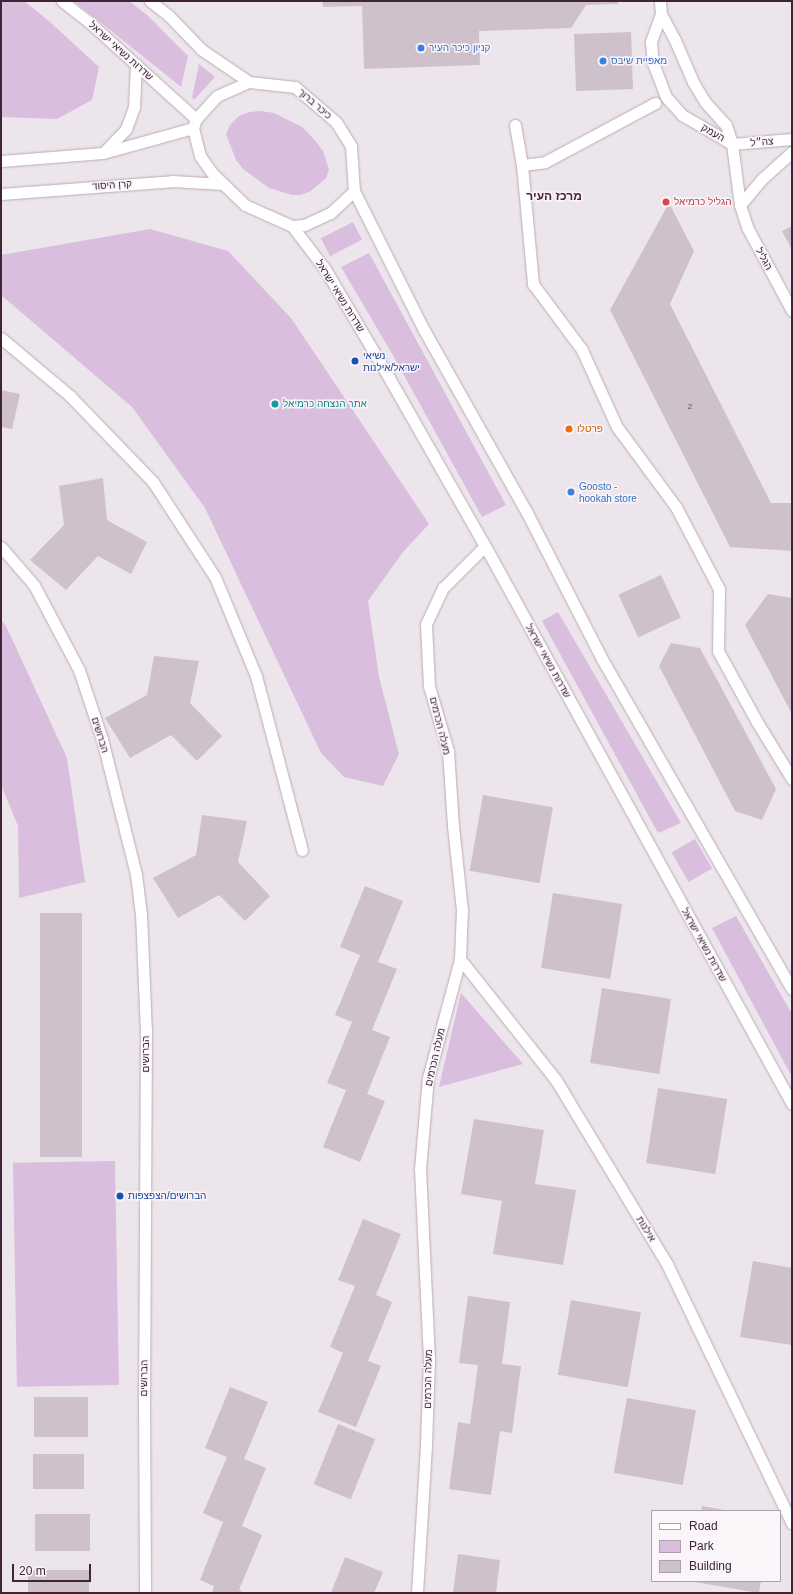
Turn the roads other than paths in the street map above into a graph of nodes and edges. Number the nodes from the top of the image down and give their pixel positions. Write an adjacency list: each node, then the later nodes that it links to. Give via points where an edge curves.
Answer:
1 (62, 1): 5 (street, שדרות נשיאי ישראל, via 90,22)
2 (150, 1): 6 (street, via 169,16 202,50)
3 (660, 1): 4 (street, העמק)
4 (661, 14): 11 (street, העמק, via 697,88 705,102 726,125); 11 (street, העמק, via 651,42 653,63 666,97 682,115)
5 (136, 64): 8 (street, שדרות נשיאי ישראל); 13 (street, via 134,107 126,129)
6 (249, 82): 8 (street, כיכר ברוך, via 217,96); 17 (street, כיכר ברוך, via 295,87 336,122 351,146)
7 (656, 103): 15 (street, via 545,162)
8 (194, 124): 13 (street, via 164,138); 16 (street, via 200,156)
9 (515, 125): 15 (street)
10 (792, 139): 11 (street, צה״ל)
11 (732, 144): 19 (street, הגליל)
12 (792, 152): 19 (street, via 763,178)
13 (104, 153): 14 (street)
14 (1, 161)
15 (522, 165): 25 (street, via 533,284 582,350 617,427 676,507 719,589 718,651)
16 (223, 184): 18 (street, קרן היסוד, via 172,181); 20 (street, via 245,205)
17 (354, 191): 20 (street, via 330,213 304,225); 28 (street, via 424,330 527,513 602,659)
18 (1, 194)
19 (740, 205): 21 (street, הגליל, via 747,227)
20 (292, 226): 23 (street, שדרות נשיאי ישראל, via 325,269)
21 (792, 311)
22 (1, 338): 26 (street, via 70,396 153,482 215,577 256,676)
23 (485, 546): 27 (street, מעלה הכרמים, via 443,588 426,624 430,686 448,751 462,910); 29 (street, שדרות נשיאי ישראל)
24 (1, 547): 31 (street, הברושים, via 34,585 79,670 102,739 136,874 141,913 146,1030)
25 (792, 779)
26 (302, 850)
27 (460, 959): 30 (street, אילנות, via 556,1080 667,1264); 32 (street, מעלה הכרמים, via 428,1078 420,1169 429,1359)
28 (792, 989)
29 (792, 1104)
30 (792, 1524)
31 (145, 1593)
32 (417, 1593)

